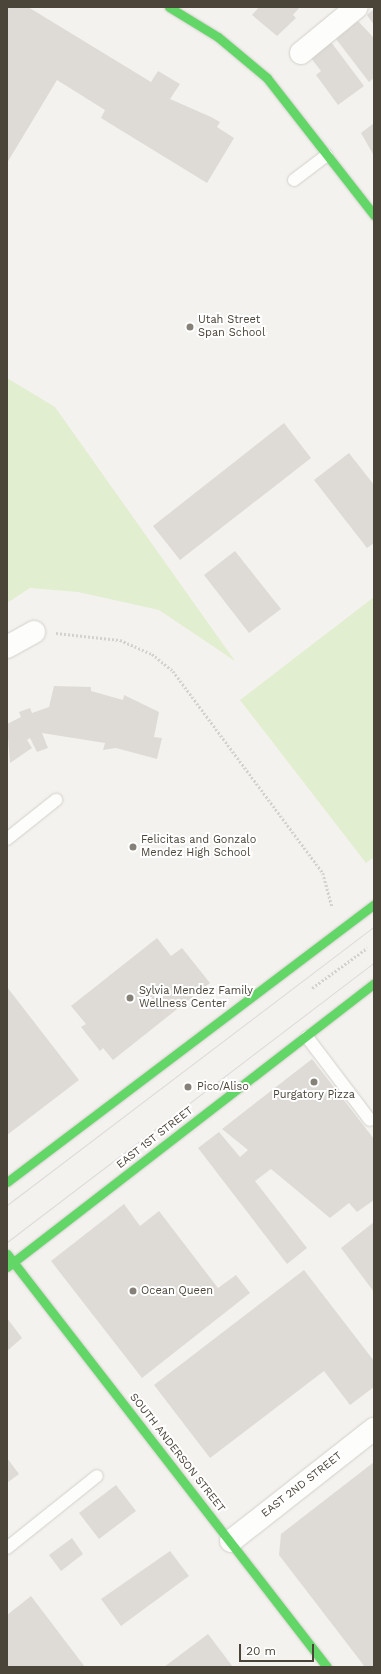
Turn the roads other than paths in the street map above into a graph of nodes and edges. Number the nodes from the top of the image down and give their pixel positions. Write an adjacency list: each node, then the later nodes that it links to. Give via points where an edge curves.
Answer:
1 (169, 7): 4 (main road, via 218,37 267,78)
2 (345, 10): 3 (street)
3 (301, 53)
4 (327, 155): 5 (lane); 6 (main road)
5 (294, 180)
6 (374, 215)
7 (34, 632): 8 (street)
8 (7, 647)
9 (56, 800): 10 (lane)
10 (7, 839)
11 (374, 904): 15 (main road)
12 (374, 983): 13 (main road, EAST 1ST STREET)
13 (307, 1036): 14 (lane); 17 (main road, EAST 1ST STREET)
14 (370, 1120)
15 (7, 1182)
16 (7, 1254): 17 (main road, SOUTH ANDERSON STREET)
17 (10, 1264): 20 (main road, SOUTH ANDERSON STREET)
18 (374, 1429): 20 (street, EAST 2ND STREET)
19 (97, 1476): 21 (lane)
20 (231, 1541): 22 (main road, SOUTH ANDERSON STREET)
21 (7, 1548)
22 (327, 1667)

